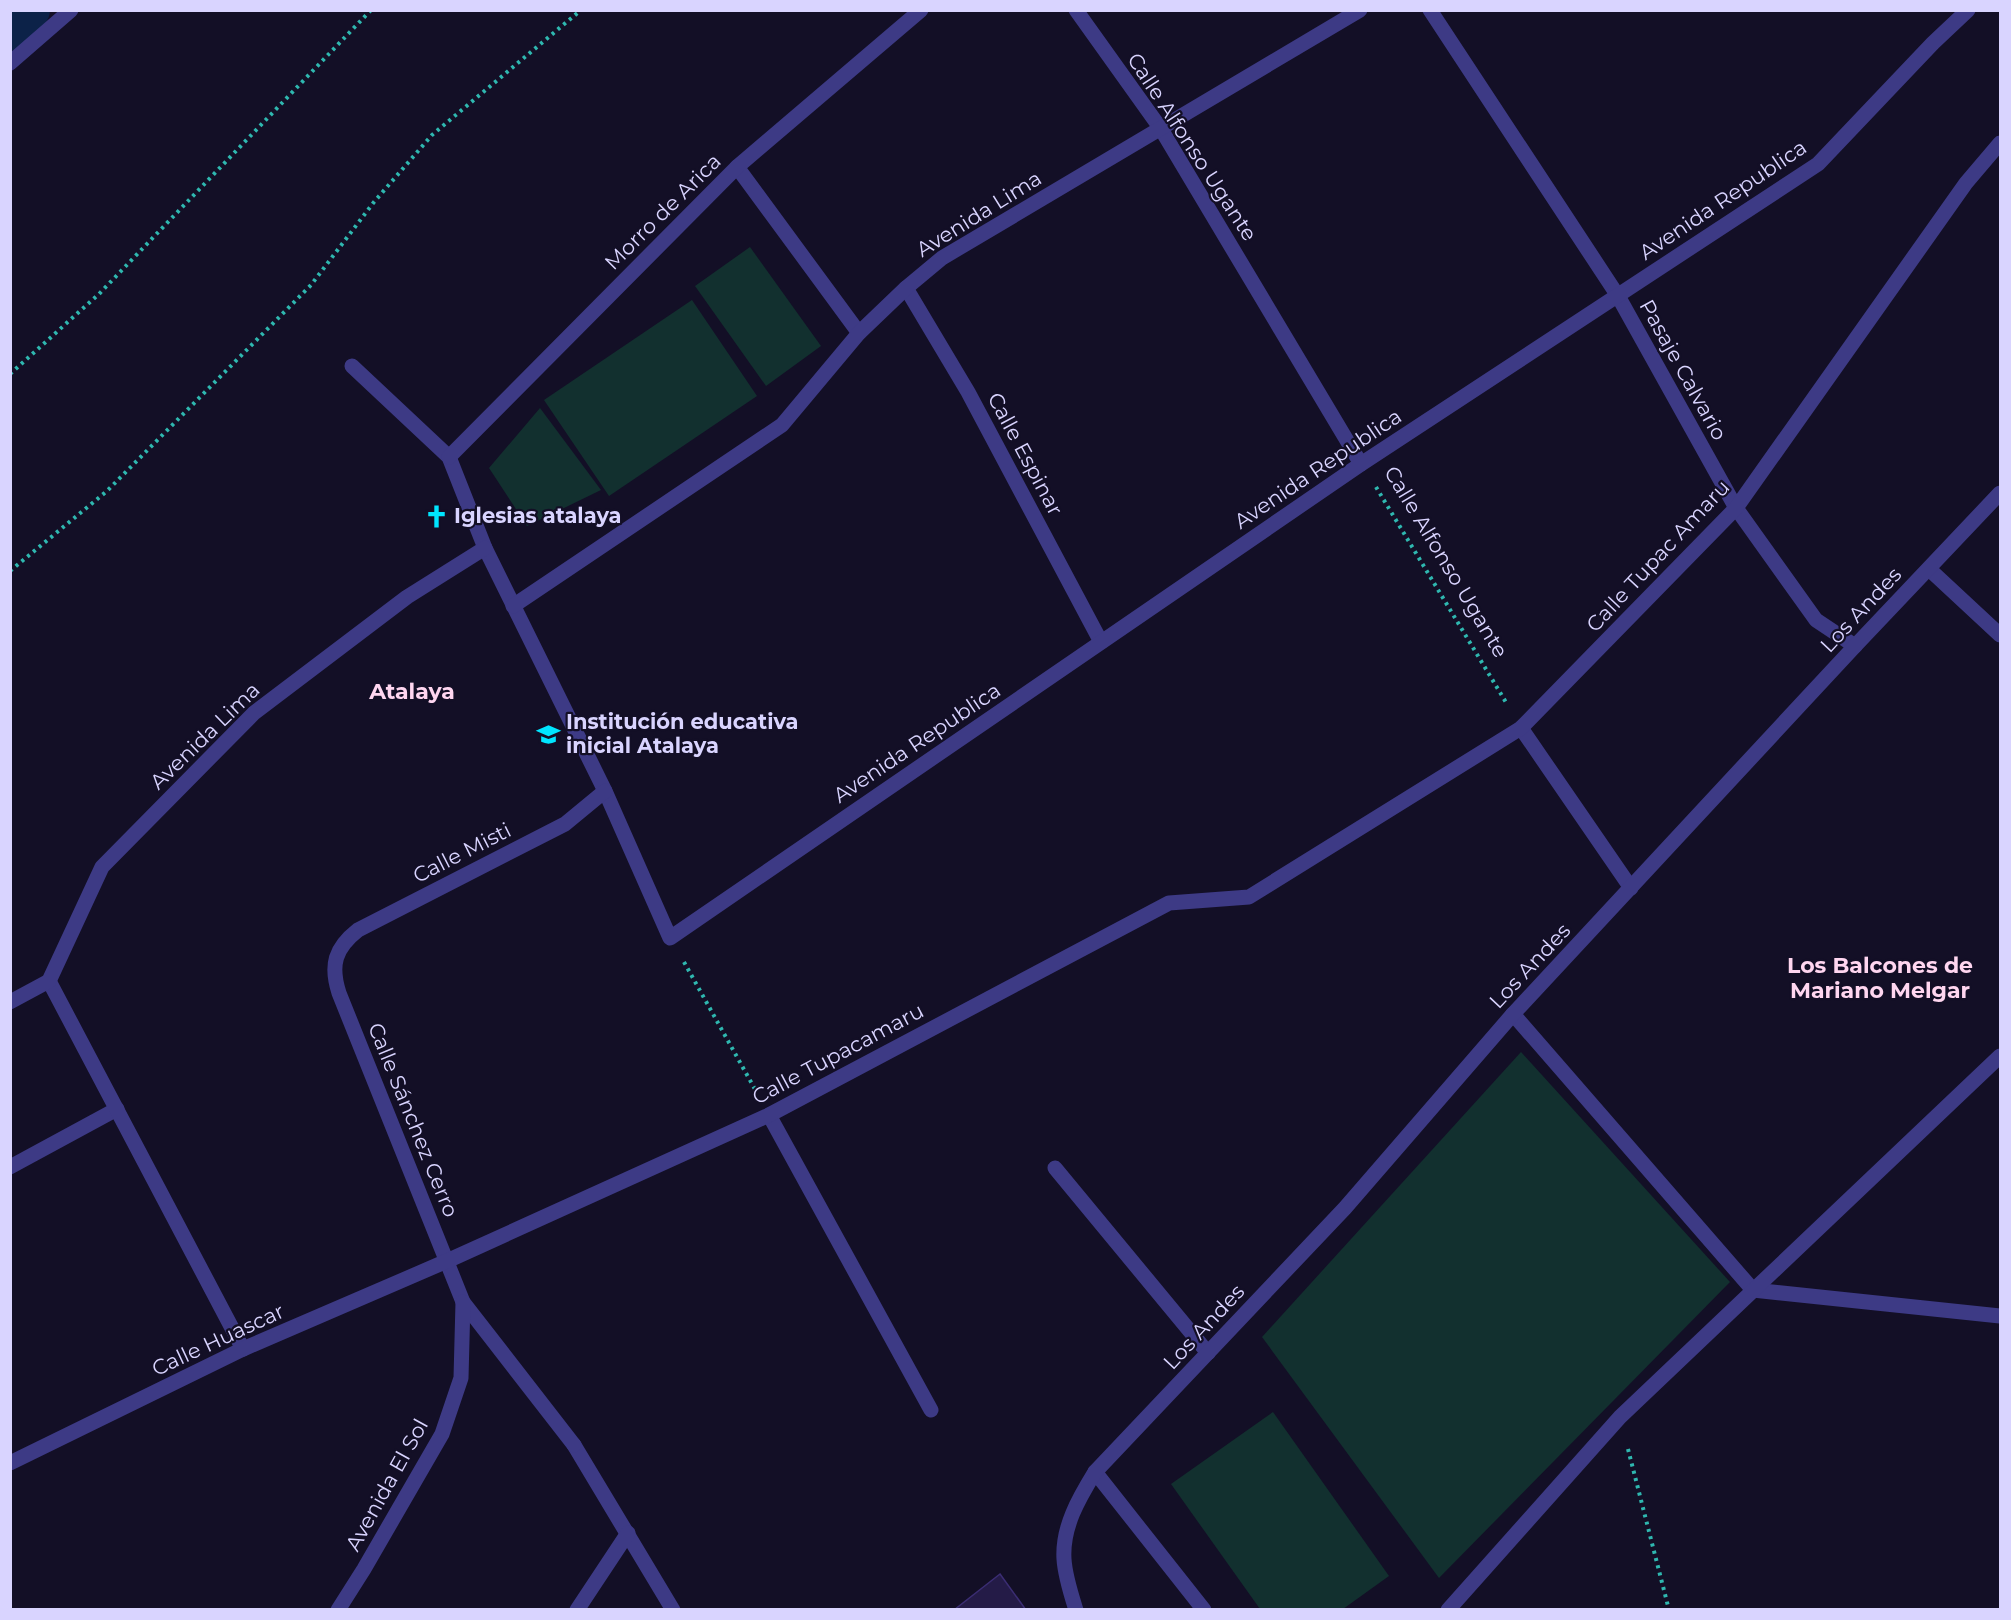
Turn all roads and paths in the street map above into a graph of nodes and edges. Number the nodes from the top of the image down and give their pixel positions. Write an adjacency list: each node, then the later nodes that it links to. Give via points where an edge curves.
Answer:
1 (70, 10): 9 (street)
2 (371, 10): 17 (path, via 99,294)
3 (581, 10): 24 (path, via 432,135 374,202 311,285 107,490)
4 (921, 10): 12 (street, Morro de Arica)
5 (1076, 10): 10 (street, Calle Alfonso Ugante)
6 (1360, 10): 10 (street, Avenida Lima)
7 (1430, 10): 14 (street, Pasaje Calvario)
8 (1968, 10): 14 (street, Avenida Republica, via 1818,164)
9 (10, 63)
10 (1161, 129): 13 (street, Avenida Lima, via 942,258); 19 (street, Calle Alfonso Ugante)
11 (2001, 143): 21 (street, Calle Tupac Amaru, via 1966,183)
12 (737, 167): 15 (street); 18 (street, Morro de Arica)
13 (906, 288): 15 (street, Avenida Lima); 27 (street, Calle Espinar, via 968,392)
14 (1618, 296): 19 (street, Avenida Republica); 21 (street, Pasaje Calvario)
15 (860, 333): 25 (street, Avenida Lima, via 782,425)
16 (352, 366): 18 (street)
17 (10, 374)
18 (449, 457): 22 (street)
19 (1361, 464): 27 (street, Avenida Republica); 29 (path, Calle Alfonso Ugante)
20 (2001, 493): 23 (street, Los Andes)
21 (1736, 508): 28 (street, Pasaje Calvario, via 1816,620); 29 (street, Calle Tupac Amaru)
22 (485, 548): 25 (street); 35 (street, Avenida Lima, via 406,597 254,713 102,867)
23 (1929, 569): 26 (street); 28 (street, Los Andes)
24 (10, 571)
25 (513, 606): 30 (street)
26 (2001, 635)
27 (1101, 642): 33 (street, Avenida Republica)
28 (1855, 646): 31 (street, Los Andes)
29 (1521, 728): 31 (street); 32 (street, Calle Tupac Amaru)
30 (605, 790): 33 (street); 34 (street, Calle Misti, via 565,824 358,930)
31 (1631, 888): 37 (street, Los Andes)
32 (1249, 897): 40 (street, Calle Tupacamaru, via 1169,903)
33 (670, 938): 40 (path)
34 (338, 951): 43 (street, Calle Sánchez Cerro, via 335,980)
35 (49, 981): 36 (street); 39 (street)
36 (10, 1002)
37 (1514, 1014): 44 (street); 48 (street, Los Andes, via 1346,1208)
38 (2001, 1056): 44 (street)
39 (117, 1109): 41 (street); 47 (street)
40 (769, 1115): 43 (street, Calle Tupacamaru); 49 (street)
41 (10, 1167)
42 (1055, 1168): 48 (street)
43 (447, 1262): 45 (street, Calle Sánchez Cerro); 47 (street, Calle Huascar)
44 (1754, 1290): 46 (street); 50 (street)
45 (463, 1302): 53 (street, via 574,1444); 54 (street, Avenida El Sol, via 461,1378 442,1434)
46 (2001, 1316)
47 (243, 1349): 51 (street, Calle Huascar)
48 (1208, 1353): 52 (street, Los Andes)
49 (931, 1410)
50 (1620, 1417): 59 (street); 60 (path)
51 (10, 1463)
52 (1095, 1472): 57 (street, Los Andes, via 1067,1525 1064,1559); 58 (street)
53 (628, 1533): 55 (street); 56 (street)
54 (338, 1610)
55 (577, 1610)
56 (673, 1610)
57 (1076, 1610)
58 (1204, 1610)
59 (1448, 1610)
60 (1669, 1610)

